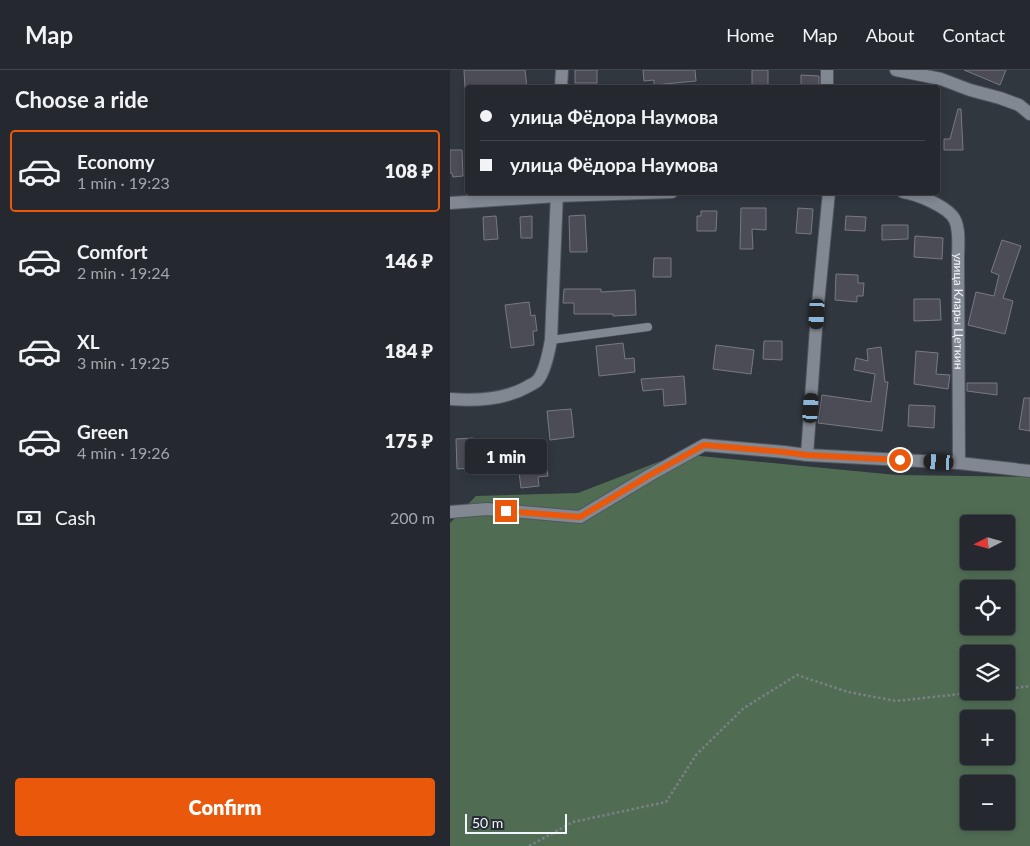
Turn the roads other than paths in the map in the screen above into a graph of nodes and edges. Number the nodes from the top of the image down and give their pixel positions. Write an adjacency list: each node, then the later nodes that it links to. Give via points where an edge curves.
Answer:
1 (562, 70): 5 (street)
2 (827, 70): 6 (street)
3 (896, 70): 4 (street)
4 (943, 74): 7 (street, via 970,90 1019,105)
5 (561, 85)
6 (828, 85)
7 (1030, 114)
8 (545, 195): 12 (street)
9 (557, 195): 14 (street)
10 (829, 195): 16 (street)
11 (915, 195): 17 (street, улица Клары Цеткин, via 942,208 954,218 957,229)
12 (450, 203)
13 (648, 328): 14 (lane)
14 (551, 340): 15 (street, via 538,381 518,392 497,398)
15 (450, 399)
16 (807, 455): 17 (street); 19 (street, via 704,445 580,517 487,509)
17 (959, 463): 18 (street)
18 (1030, 471)
19 (450, 512)

